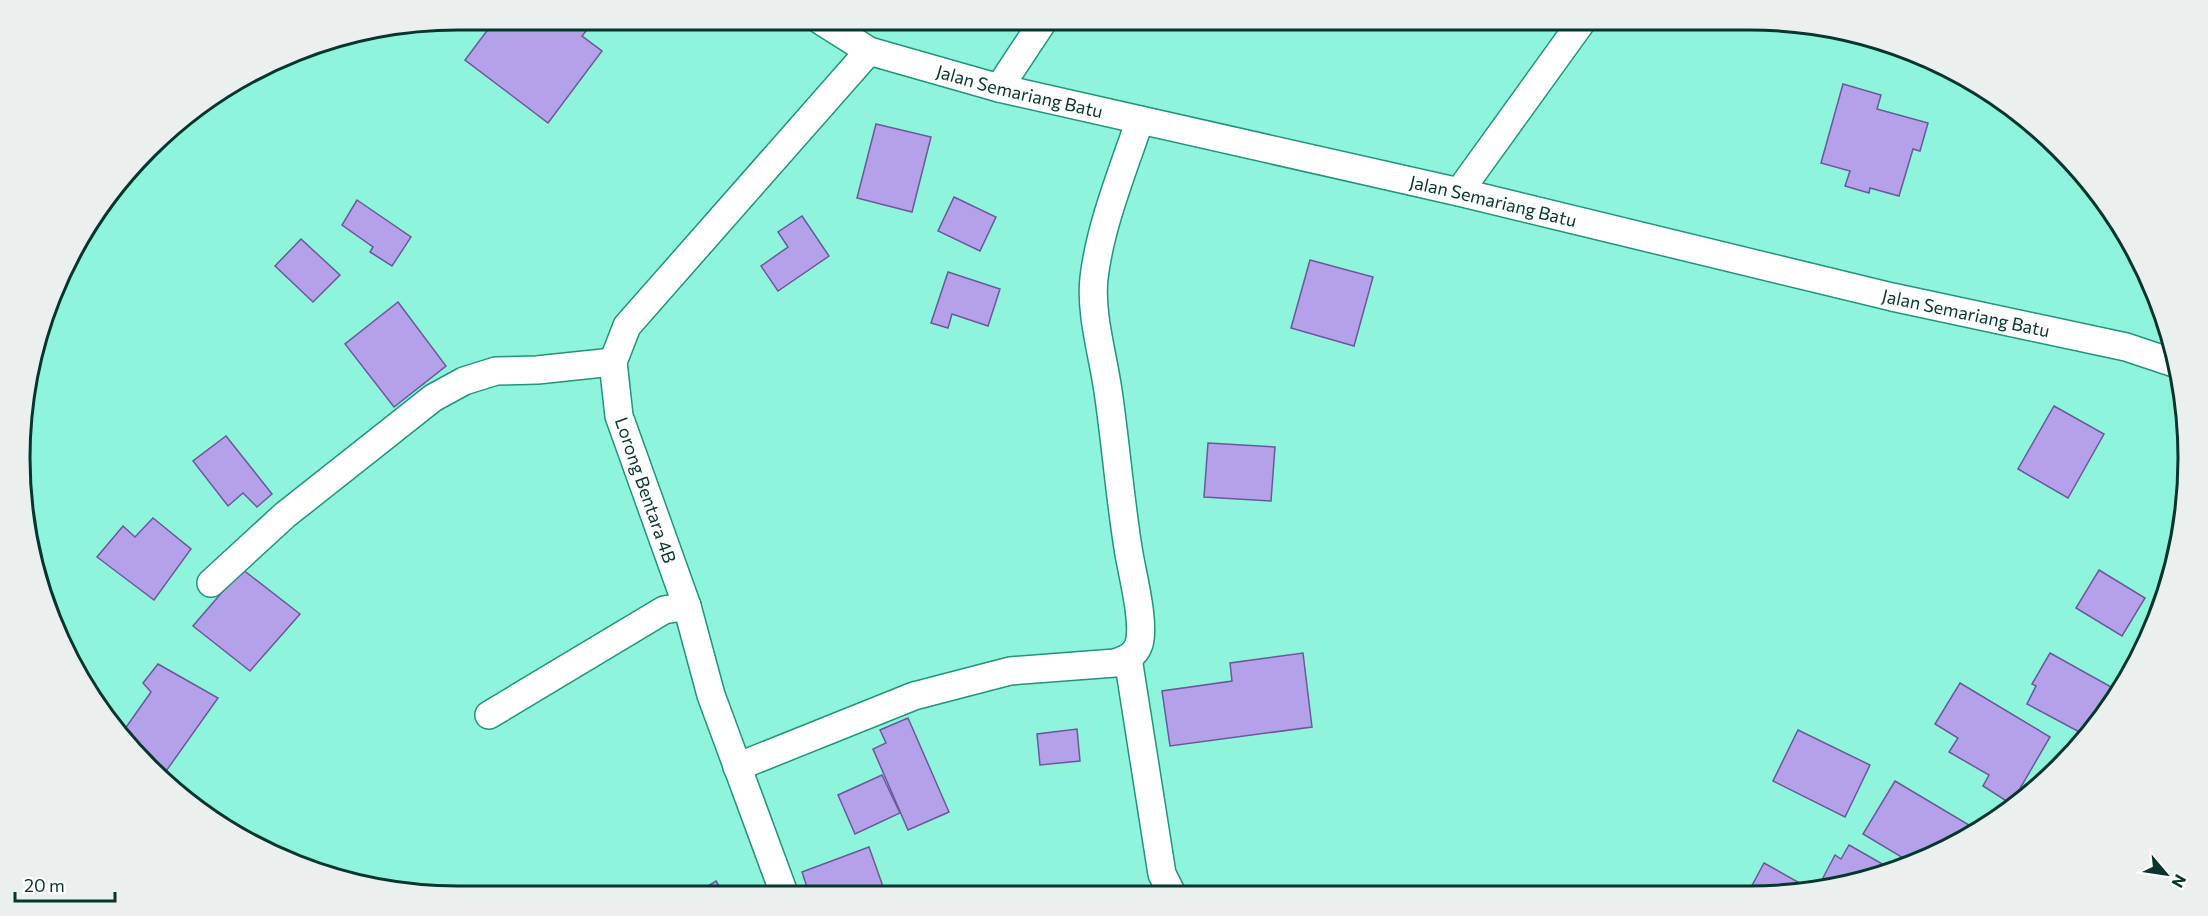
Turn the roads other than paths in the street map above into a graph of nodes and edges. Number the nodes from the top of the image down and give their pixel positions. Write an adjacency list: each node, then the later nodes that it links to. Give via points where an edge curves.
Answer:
1 (836, 30): 4 (street, Jalan Semariang Batu)
2 (1037, 30): 5 (street)
3 (1576, 30): 7 (street)
4 (869, 51): 5 (street, Jalan Semariang Batu); 9 (street, Lorong Bentara 4B, via 627,327)
5 (999, 88): 6 (street, Jalan Semariang Batu)
6 (1140, 120): 7 (street, Jalan Semariang Batu); 12 (street, via 1106,225 1094,279 1096,324 1140,616 1140,642)
7 (1460, 192): 8 (street, Jalan Semariang Batu, via 1892,297 2126,347)
8 (2166, 360)
9 (613, 362): 10 (street, via 496,371 464,381 433,398 285,515); 11 (street, Lorong Bentara 4B, via 619,416)
10 (212, 583)
11 (687, 606): 13 (street, via 664,610); 14 (street, Lorong Bentara 4B, via 711,695)
12 (1128, 658): 14 (street, via 1115,663 1010,671 914,696); 16 (street, via 1162,874)
13 (489, 715)
14 (737, 767): 15 (street, Lorong Bentara 4B)
15 (781, 886)
16 (1168, 886)

